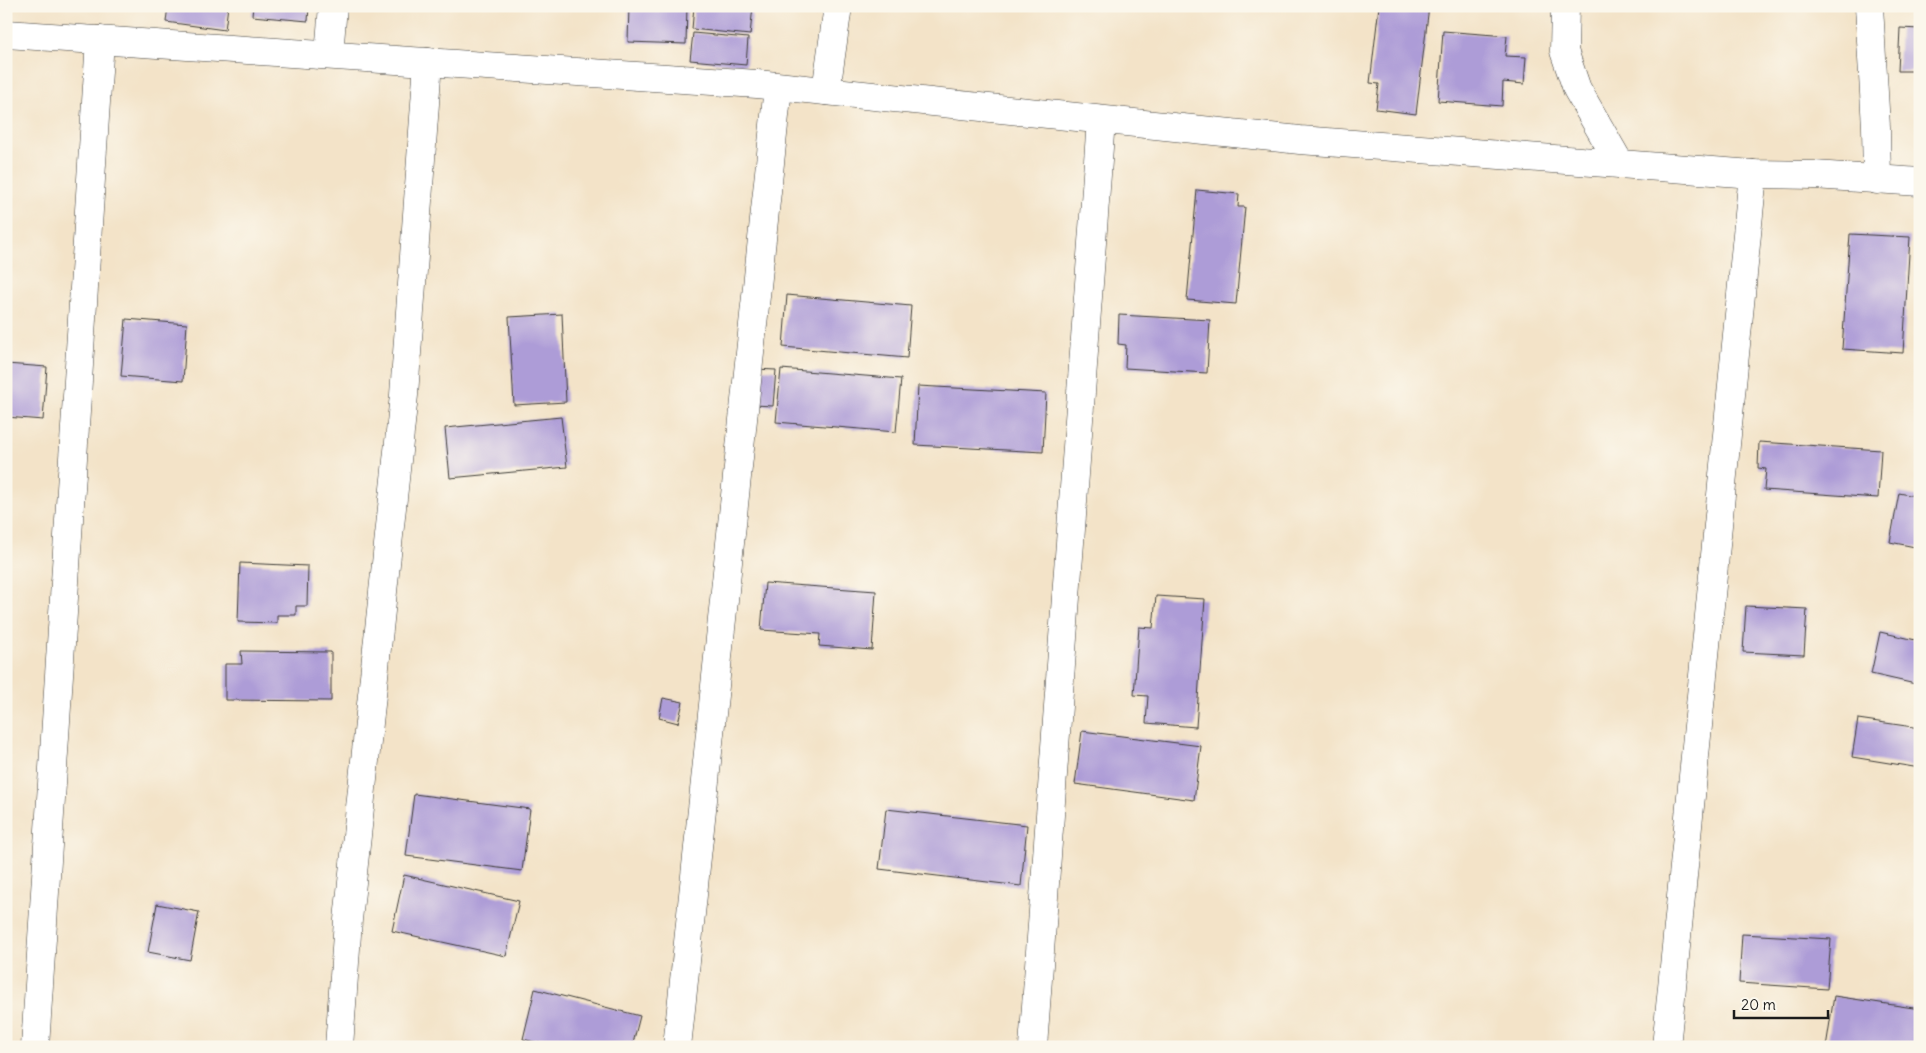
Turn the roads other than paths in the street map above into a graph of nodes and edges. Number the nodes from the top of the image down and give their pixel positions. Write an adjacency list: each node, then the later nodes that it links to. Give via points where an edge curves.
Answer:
1 (333, 6): 7 (street)
2 (838, 6): 10 (street)
3 (1565, 6): 12 (street, via 1564,51 1577,88)
4 (1869, 6): 14 (street)
5 (6, 34): 6 (street)
6 (100, 40): 7 (street); 16 (street)
7 (329, 55): 8 (street)
8 (428, 62): 9 (street); 17 (street, via 404,395 348,920)
9 (778, 87): 10 (street); 18 (street)
10 (826, 91): 11 (street)
11 (1102, 120): 12 (street, via 1300,140); 19 (street)
12 (1620, 164): 13 (street)
13 (1753, 174): 14 (street); 20 (street)
14 (1877, 180): 15 (street)
15 (1920, 182)
16 (35, 1047)
17 (339, 1047)
18 (677, 1047)
19 (1033, 1047)
20 (1666, 1047)

